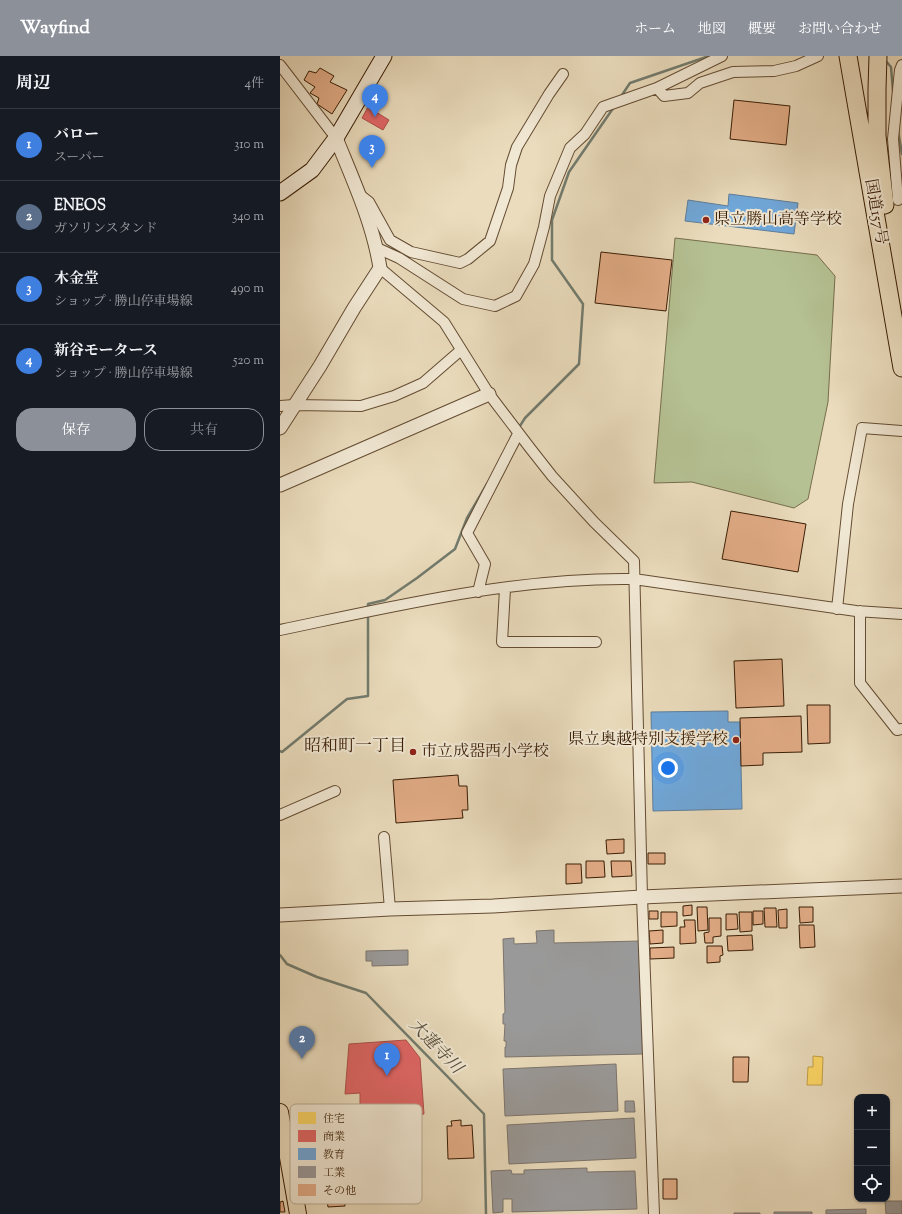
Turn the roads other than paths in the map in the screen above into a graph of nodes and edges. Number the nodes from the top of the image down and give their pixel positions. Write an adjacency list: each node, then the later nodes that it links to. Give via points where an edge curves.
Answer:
1 (384, 56): 10 (main road)
2 (722, 56): 9 (street)
3 (818, 56): 9 (street, via 796,66 774,71 734,72 700,83 688,93 664,96)
4 (848, 56): 18 (highway, 国道157号)
5 (878, 56): 16 (highway, 国道157号, via 877,136 885,208)
6 (280, 65): 10 (street)
7 (902, 65): 13 (street, via 893,139)
8 (564, 74): 12 (street, via 517,147 511,165 508,188 490,241 468,259 460,263 411,252 390,240 369,202)
9 (657, 88): 14 (street, via 603,107 585,134 570,148 550,196 534,264 516,296 495,306 463,299 399,258)
10 (336, 138): 11 (main road, via 312,170); 12 (street)
11 (280, 193)
12 (358, 193): 14 (street)
13 (898, 200)
14 (377, 248): 15 (street)
15 (380, 268): 17 (street, via 444,322); 20 (street)
16 (902, 307)
17 (462, 350): 19 (street); 20 (street, via 423,383 394,396 361,406)
18 (902, 368)
19 (489, 394): 24 (street); 25 (street)
20 (294, 405): 21 (street); 22 (street)
21 (280, 406)
22 (280, 428)
23 (902, 431): 29 (street, via 862,428 848,504)
24 (518, 434): 26 (street, via 594,522 634,561); 28 (street, via 467,533 485,564)
25 (280, 485)
26 (634, 579): 27 (street, via 546,583); 29 (street); 39 (street)
27 (505, 588): 28 (street); 33 (street, via 502,642)
28 (478, 592): 32 (street)
29 (837, 609): 30 (street)
30 (860, 612): 31 (street); 34 (street, via 860,683 897,730)
31 (902, 614)
32 (280, 630)
33 (596, 642)
34 (902, 729)
35 (335, 791): 36 (street)
36 (280, 815)
37 (384, 837): 40 (street)
38 (902, 886): 39 (street)
39 (642, 897): 40 (street); 47 (street)
40 (390, 909): 41 (street)
41 (280, 916)
42 (280, 1112): 43 (main road)
43 (290, 1169)
44 (296, 1204): 45 (main road)
45 (298, 1214)
46 (649, 1214): 47 (street)
47 (654, 1214)

